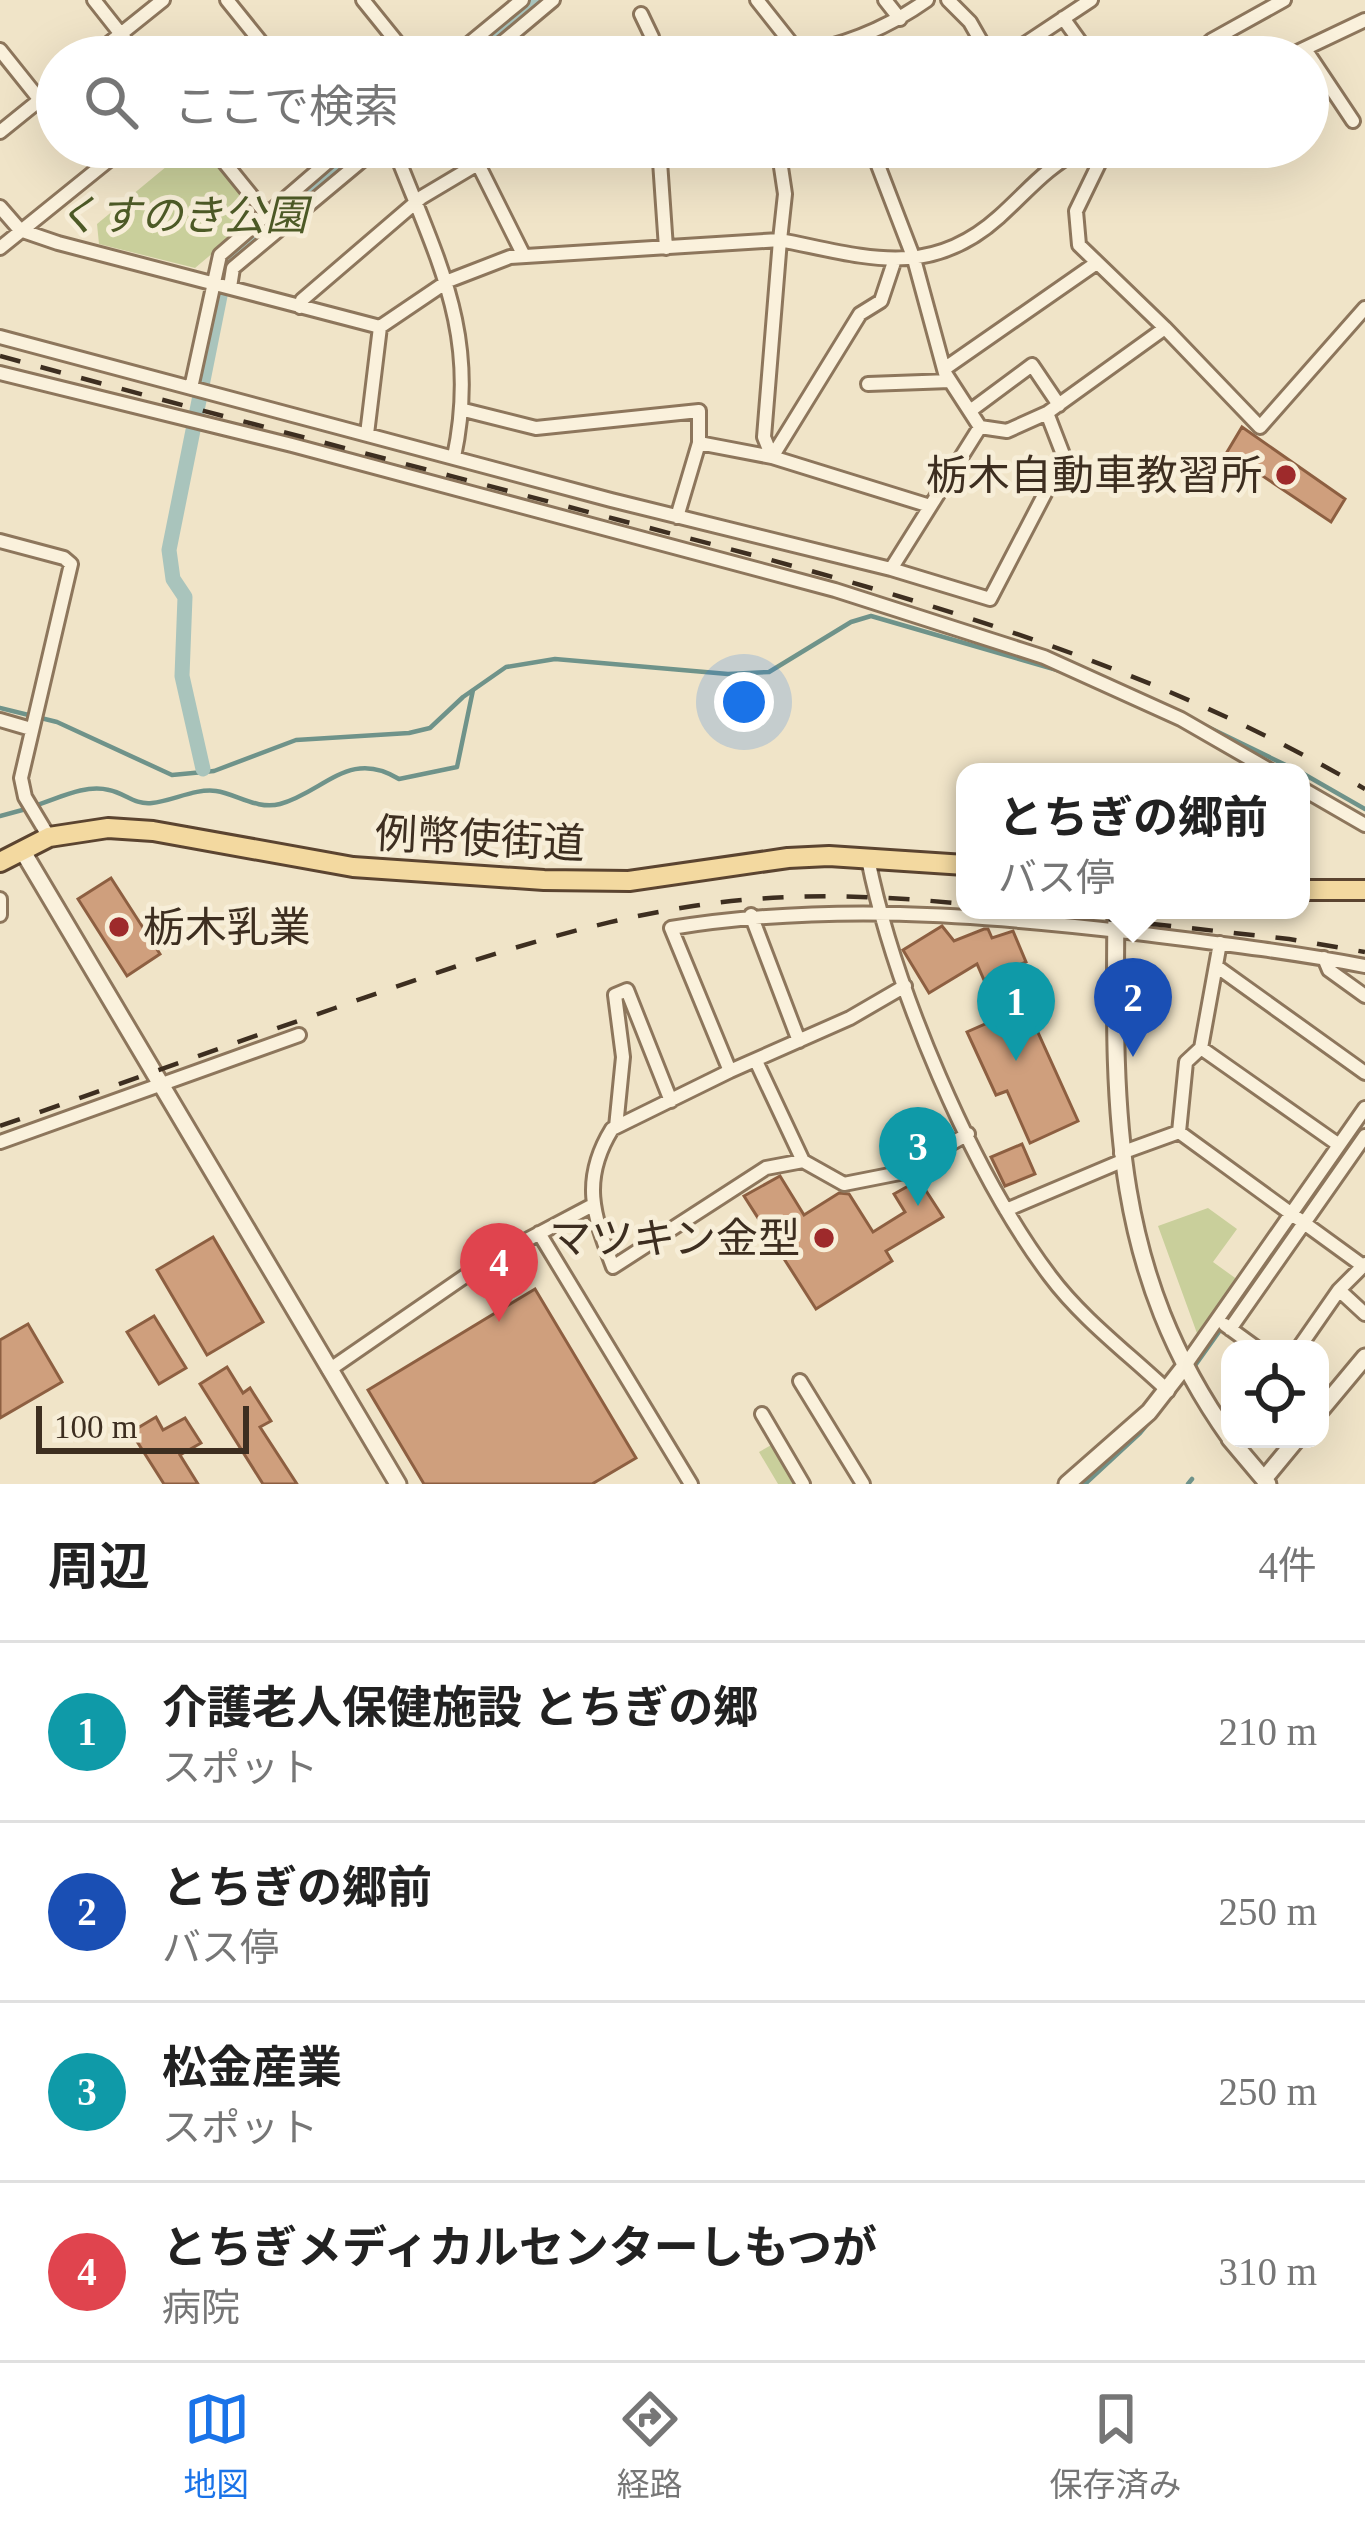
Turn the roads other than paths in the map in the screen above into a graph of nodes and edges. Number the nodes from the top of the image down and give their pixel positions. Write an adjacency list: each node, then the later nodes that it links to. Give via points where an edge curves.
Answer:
1 (94, 0): 20 (street)
2 (163, 0): 20 (street)
3 (227, 0): 22 (street)
4 (363, 0): 23 (street)
5 (497, 0): 14 (street)
6 (522, 0): 14 (street)
7 (553, 0): 19 (street)
8 (757, 0): 27 (street)
9 (885, 0): 17 (street)
10 (927, 0): 17 (street)
11 (948, 0): 29 (street)
12 (1091, 0): 16 (street)
13 (1284, 0): 32 (street)
14 (507, 12): 19 (street); 24 (street)
15 (641, 14): 26 (street)
16 (1063, 18): 30 (street); 31 (street)
17 (900, 20): 28 (street)
18 (1365, 20): 33 (street)
19 (517, 30): 25 (street)
20 (121, 34): 21 (street)
21 (118, 36)
22 (256, 36)
23 (392, 36)
24 (478, 36)
25 (510, 36)
26 (651, 36)
27 (786, 36)
28 (866, 36)
29 (978, 36)
30 (1036, 36)
31 (1076, 36)
32 (1219, 36)
33 (1329, 37)
34 (0, 50): 36 (street)
35 (1329, 85): 38 (street)
36 (36, 95)
37 (36, 103): 39 (street)
38 (1353, 121)
39 (0, 132)
40 (98, 168): 55 (street)
41 (229, 168): 54 (street)
42 (321, 168): 54 (street)
43 (353, 168): 64 (street)
44 (399, 168): 52 (street)
45 (471, 168): 52 (street)
46 (480, 168): 59 (street)
47 (660, 168): 58 (street)
48 (779, 168): 56 (street)
49 (879, 168): 60 (street)
50 (1047, 168): 60 (street, via 962,244)
51 (1097, 168): 62 (street, via 1076,211 1079,245)
52 (416, 202): 63 (street); 65 (street)
53 (0, 207): 55 (street)
54 (267, 215): 64 (street, via 220,255)
55 (20, 230): 57 (street); 64 (street)
56 (780, 240): 58 (street); 61 (street); 81 (street, via 764,436)
57 (0, 248)
58 (666, 248): 59 (street)
59 (524, 256): 63 (street)
60 (914, 259): 61 (street); 71 (street)
61 (894, 262): 81 (street, via 881,301 860,314)
62 (1095, 264): 68 (street); 71 (street)
63 (448, 281): 67 (street); 75 (street)
64 (222, 285): 65 (street); 73 (street)
65 (300, 307): 67 (street)
66 (1365, 308): 68 (street, via 1260,428)
67 (380, 327): 78 (street)
68 (1165, 328): 74 (street)
69 (0, 337): 73 (street)
70 (0, 373): 88 (street, via 835,590 1044,657)
71 (947, 375): 72 (street); 76 (street)
72 (868, 384)
73 (191, 388): 78 (street)
74 (1053, 409): 76 (street, via 1032,365); 77 (street, via 1007,431); 85 (street, via 1064,457 990,599)
75 (464, 410): 79 (street, via 536,428 699,411); 80 (street)
76 (970, 411): 77 (street)
77 (980, 427): 82 (street)
78 (367, 434): 80 (street)
79 (699, 442): 81 (street); 83 (street)
80 (454, 457): 83 (street)
81 (772, 457): 82 (street)
82 (930, 506): 85 (street)
83 (677, 517): 85 (street)
84 (0, 541): 87 (street, via 71,564)
85 (891, 569)
86 (0, 721): 87 (street)
87 (31, 729): 91 (street, via 22,789)
88 (1257, 763)
89 (1310, 793): 90 (street)
90 (1365, 825)
91 (49, 838): 92 (main road, 例幣使街道); 93 (main road, 例幣使街道, via 83,829 153,831 353,866 565,880 629,881 788,858)
92 (22, 850): 94 (main road, 例幣使街道); 118 (street)
93 (868, 859): 95 (main road, 例幣使街道); 99 (street)
94 (0, 862)
95 (956, 864)
96 (1310, 890): 97 (main road)
97 (1365, 890)
98 (0, 898): 100 (street)
99 (879, 913): 101 (street); 102 (street); 110 (street)
100 (0, 915)
101 (751, 915): 113 (street); 116 (street, via 671,928)
102 (956, 916)
103 (1016, 919): 105 (street)
104 (1116, 919): 105 (street)
105 (1116, 931): 106 (street); 127 (street)
106 (1220, 943): 107 (street); 108 (street)
107 (1324, 958): 109 (street); 111 (street)
108 (1216, 966): 114 (street); 117 (street)
109 (1365, 966)
110 (905, 986): 113 (street); 123 (street)
111 (1365, 996)
112 (299, 1035): 118 (street)
113 (800, 1041): 115 (street)
114 (1201, 1048): 122 (street, via 1186,1062); 126 (street)
115 (756, 1061): 116 (street); 128 (street)
116 (730, 1071): 119 (street)
117 (1365, 1072)
118 (162, 1084): 125 (street); 143 (street)
119 (671, 1101): 121 (street); 121 (street, via 627,990 616,994 623,1057)
120 (1363, 1116): 126 (street)
121 (616, 1127): 129 (street, via 601,1147)
122 (1179, 1132): 127 (street); 131 (street)
123 (968, 1134): 128 (street, via 915,1170 844,1184); 130 (street)
124 (1365, 1136): 132 (street)
125 (0, 1142)
126 (1339, 1145): 131 (street)
127 (1121, 1157): 130 (street); 142 (street, via 1143,1262)
128 (802, 1161): 129 (street, via 766,1168 613,1268)
129 (591, 1206): 133 (street)
130 (1006, 1210): 145 (street, via 1053,1280)
131 (1291, 1214): 132 (street); 137 (street)
132 (1304, 1222): 134 (street); 138 (street)
133 (539, 1233): 143 (street); 153 (street)
134 (1364, 1265): 135 (street)
135 (1339, 1290): 136 (street); 140 (street)
136 (1365, 1314)
137 (1217, 1319): 138 (street); 142 (street)
138 (1230, 1329): 139 (street)
139 (1245, 1340)
140 (1304, 1340)
141 (1365, 1357): 146 (street)
142 (1184, 1366): 145 (street); 148 (street)
143 (329, 1370): 152 (street)
144 (800, 1381): 155 (street)
145 (1168, 1391): 156 (street)
146 (1329, 1401)
147 (762, 1414): 154 (street)
148 (1221, 1425)
149 (1238, 1448): 151 (street)
150 (1291, 1448): 151 (street)
151 (1266, 1482)
152 (398, 1484)
153 (691, 1484)
154 (803, 1484)
155 (863, 1484)
156 (1066, 1484)

